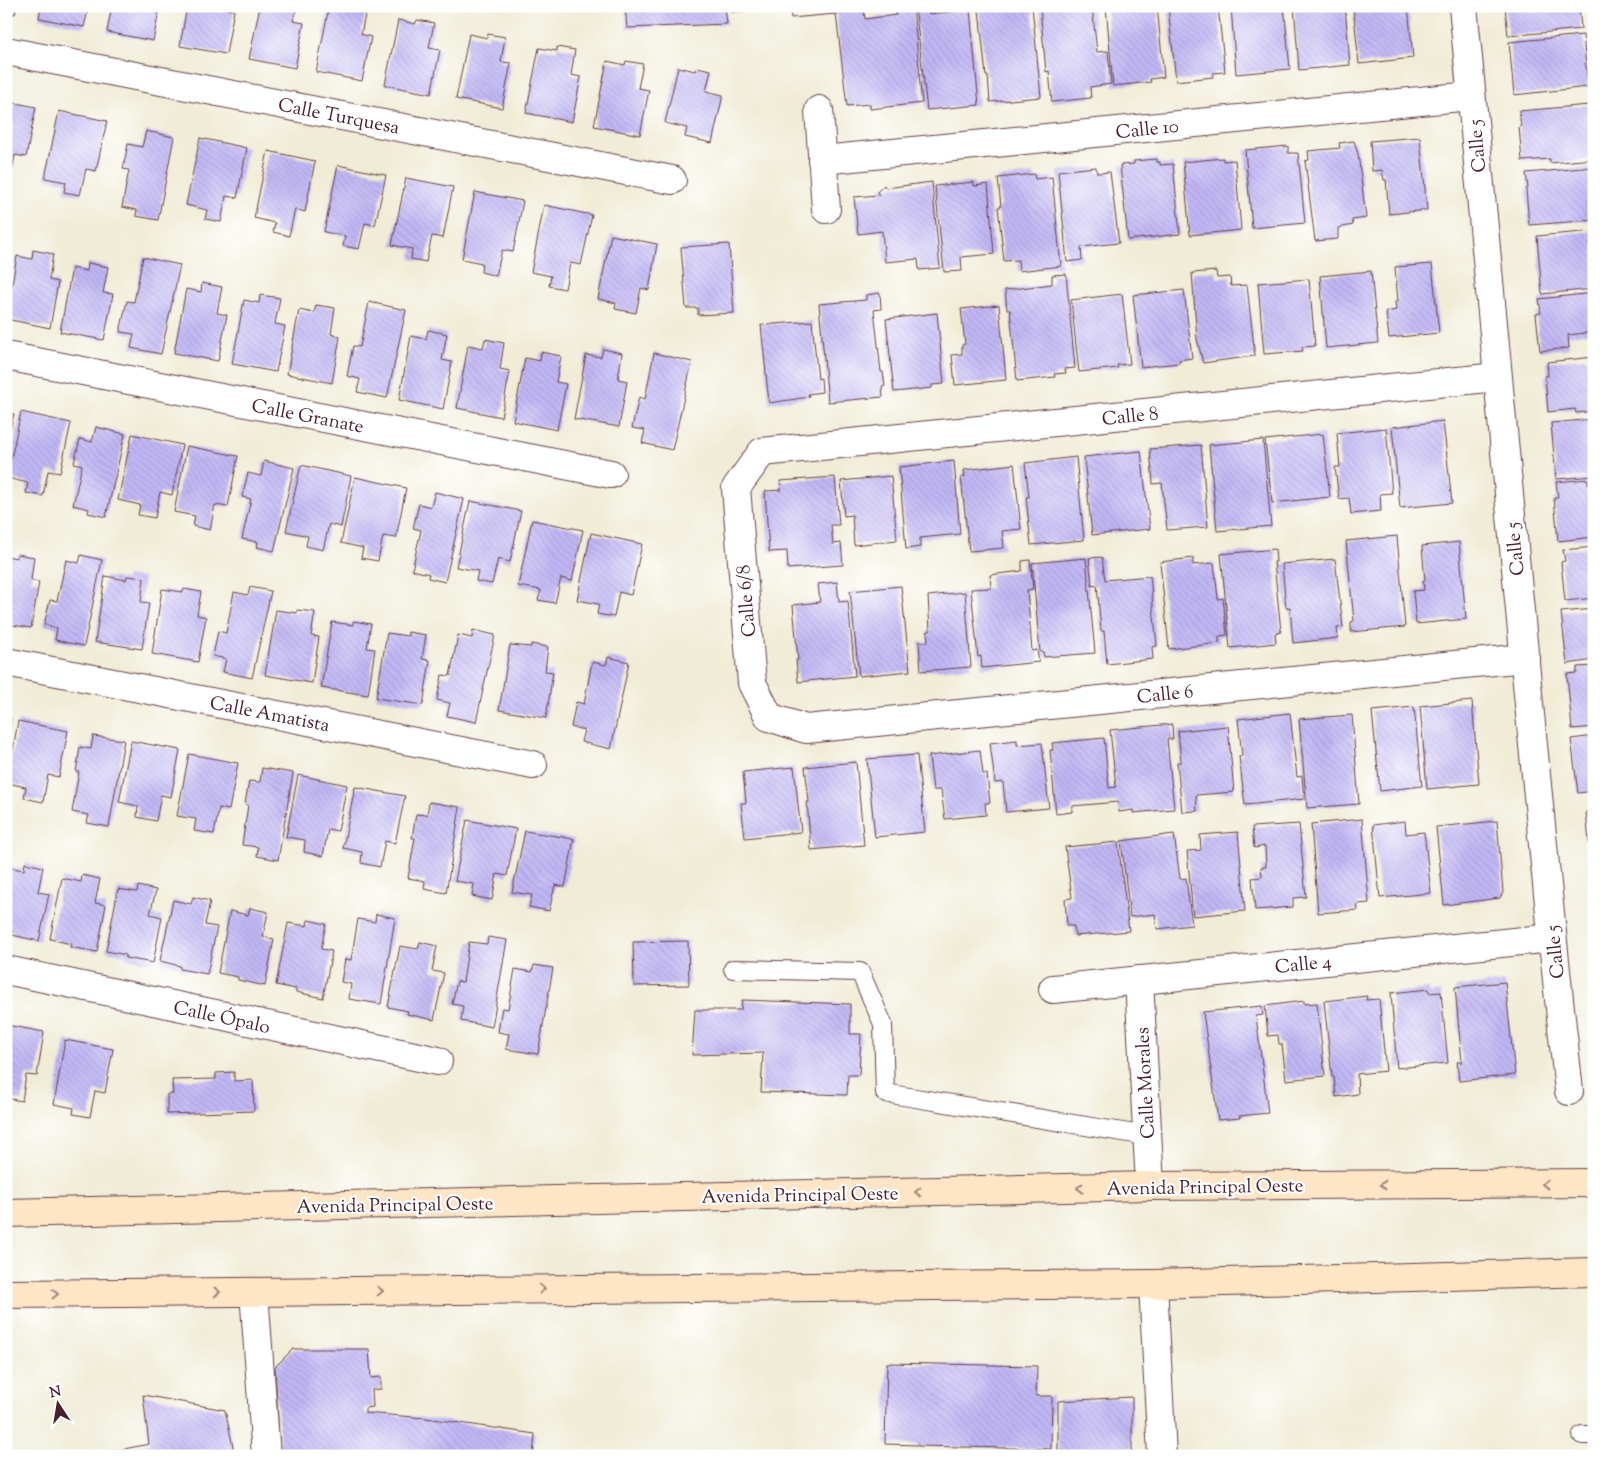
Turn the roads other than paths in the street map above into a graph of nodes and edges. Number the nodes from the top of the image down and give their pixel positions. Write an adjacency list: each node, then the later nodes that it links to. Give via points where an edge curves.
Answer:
1 (1463, 6): 3 (street, Calle 5)
2 (6, 50): 6 (street, Calle Turquesa)
3 (1471, 96): 5 (street, Calle 10); 9 (street, Calle 5)
4 (819, 110): 5 (street)
5 (822, 160): 7 (street)
6 (672, 180)
7 (826, 209)
8 (6, 356): 11 (street, Calle Granate)
9 (1497, 377): 10 (street, Calle 8); 12 (street, Calle 5)
10 (762, 452): 14 (street, Calle 6/8, via 736,488 752,683 769,717)
11 (611, 474)
12 (1525, 658): 14 (street, Calle 6); 16 (street, Calle 5)
13 (6, 662): 15 (street, Calle Amatista)
14 (806, 729)
15 (533, 765)
16 (1552, 938): 19 (street, Calle 4); 22 (street, Calle 5)
17 (733, 968): 23 (lane, via 860,972 883,1024 885,1093)
18 (6, 970): 21 (street, Calle Ópalo)
19 (1139, 980): 20 (street, Calle 4); 23 (street, Calle Morales)
20 (1053, 989)
21 (438, 1061)
22 (1570, 1091)
23 (1147, 1136): 25 (street, Calle Morales)
24 (1594, 1184): 25 (main road, Avenida Principal Oeste, one-way to 25)
25 (1150, 1186): 26 (main road, Avenida Principal Oeste, one-way to 26)
26 (6, 1213)
27 (1594, 1272): 28 (main road)
28 (1152, 1284): 29 (main road, one-way to 28); 32 (street)
29 (254, 1292): 30 (main road, one-way to 29); 31 (street)
30 (6, 1294)
31 (266, 1456)
32 (1162, 1456)

